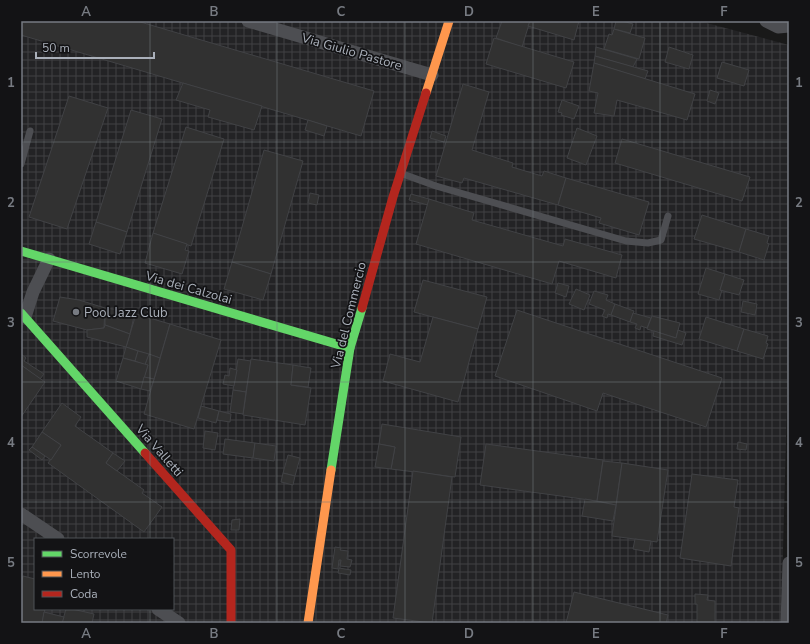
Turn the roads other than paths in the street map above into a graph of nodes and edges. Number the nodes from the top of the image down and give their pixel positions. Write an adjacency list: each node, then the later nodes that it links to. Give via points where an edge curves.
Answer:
1 (248, 21): 5 (street, Via Giulio Pastore)
2 (449, 21): 5 (street, Via del Commercio)
3 (766, 21): 4 (street, via 778,27)
4 (788, 27)
5 (432, 75): 8 (street, Via del Commercio)
6 (30, 131): 7 (lane)
7 (21, 164)
8 (400, 173): 9 (lane, via 436,186 626,241 648,243 661,240); 13 (street, Via del Commercio)
9 (668, 216)
10 (21, 251): 11 (street, Via dei Calzolai)
11 (49, 259): 12 (street); 13 (street, Via dei Calzolai)
12 (23, 315): 19 (street, Via Valletti, via 231,550)
13 (350, 348): 20 (street, Via del Commercio)
14 (21, 514): 15 (street)
15 (57, 538)
16 (789, 563): 21 (street)
17 (160, 610): 18 (street)
18 (179, 623)
19 (231, 623)
20 (308, 623)
21 (787, 623)

